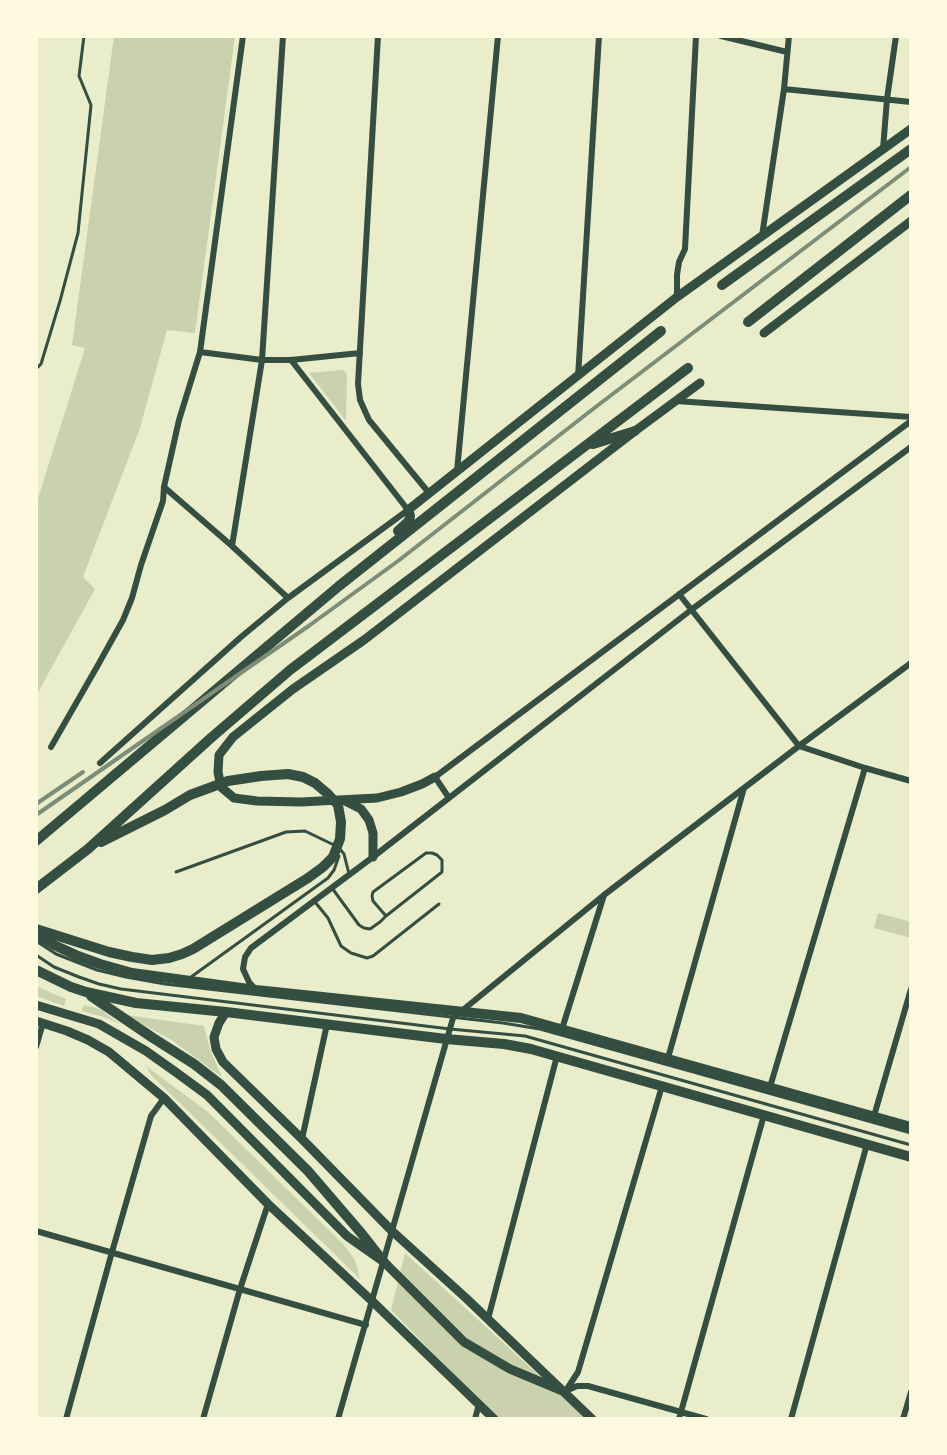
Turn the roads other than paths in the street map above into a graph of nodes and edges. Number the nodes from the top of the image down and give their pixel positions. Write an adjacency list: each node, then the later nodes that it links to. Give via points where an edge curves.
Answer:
1 (84, 36): 31 (lane, via 79,76 91,105 78,233 51,332)
2 (243, 36): 26 (street)
3 (283, 36): 28 (street)
4 (378, 36): 27 (street)
5 (498, 36): 39 (street)
6 (599, 36): 32 (street)
7 (696, 36): 22 (street, via 685,249 677,275)
8 (721, 36): 11 (street)
9 (789, 36): 11 (street)
10 (896, 36): 13 (street)
11 (787, 52): 12 (street)
12 (784, 89): 13 (street); 20 (street)
13 (887, 99): 14 (street); 16 (street)
14 (911, 102)
15 (911, 129): 16 (main road)
16 (883, 149): 20 (main road)
17 (911, 149): 21 (main road)
18 (911, 195): 23 (main road)
19 (911, 221): 25 (main road)
20 (762, 236): 22 (main road)
21 (722, 285)
22 (677, 297): 32 (main road)
23 (748, 322)
24 (661, 331): 44 (main road)
25 (764, 333)
26 (200, 352): 28 (street); 40 (street)
27 (360, 353): 29 (street); 41 (street, via 360,400 369,420)
28 (262, 360): 29 (street); 43 (street)
29 (291, 360): 42 (street)
30 (688, 368): 37 (main road)
31 (36, 369)
32 (578, 377): 39 (main road)
33 (700, 383): 34 (main road)
34 (676, 401): 35 (street); 36 (main road)
35 (911, 419): 45 (street)
36 (635, 431): 37 (main road); 57 (main road, via 364,640 293,689 233,737 219,755 221,788 234,798)
37 (585, 447): 60 (main road, via 290,670)
38 (911, 447): 47 (street)
39 (457, 472): 41 (main road)
40 (164, 487): 43 (street); 50 (street, via 163,501 127,609)
41 (429, 493): 42 (main road)
42 (408, 510): 44 (main road, via 409,521); 46 (street)
43 (232, 546): 46 (street)
44 (339, 586): 58 (main road)
45 (679, 594): 47 (street); 53 (street)
46 (288, 598): 51 (street)
47 (691, 610): 49 (street); 56 (street)
48 (911, 663): 49 (street)
49 (799, 746): 52 (street); 55 (street)
50 (51, 747)
51 (100, 763)
52 (865, 768): 54 (street); 89 (street)
53 (435, 777): 56 (street); 57 (main road, via 401,792)
54 (911, 781)
55 (744, 788): 66 (street); 87 (street)
56 (449, 798): 61 (street)
57 (343, 800): 61 (main road, via 361,809 369,820)
58 (36, 841)
59 (340, 848): 62 (lane, via 305,831 286,832); 63 (lane); 74 (lane, via 337,865 328,878)
60 (88, 849): 65 (main road); 70 (main road, via 190,795 228,781 261,776 288,774 315,783 338,805 341,822 333,857 323,867 193,949 169,958 132,957)
61 (373, 857): 63 (street)
62 (176, 872)
63 (349, 874): 64 (street)
64 (331, 887): 67 (street); 69 (lane, via 364,928 370,929)
65 (36, 888)
66 (604, 895): 80 (street); 83 (street)
67 (314, 901): 68 (lane, via 328,918 341,946 367,958); 76 (street, via 247,952 243,969)
68 (439, 904)
69 (386, 916): 69 (lane, via 442,873 442,860 437,855 426,853 373,892 374,901)
70 (36, 932): 74 (main road, via 100,964)
71 (36, 941): 80 (lane, via 70,960 136,979)
72 (36, 955): 84 (lane, via 54,967 99,984 329,1013)
73 (36, 970): 77 (main road)
74 (185, 981): 76 (main road)
75 (911, 988): 92 (street)
76 (256, 990): 80 (main road)
77 (86, 992): 79 (main road, via 136,1003); 103 (main road, via 222,1085 308,1171)
78 (36, 1005): 103 (main road, via 99,1024 146,1051 207,1095 347,1236)
79 (226, 1012): 82 (main road); 95 (main road, via 215,1032 218,1055)
80 (456, 1015): 83 (main road, via 521,1018); 84 (street); 94 (lane, via 540,1029)
81 (39, 1022): 85 (street); 90 (main road, via 110,1052)
82 (327, 1024): 84 (main road); 95 (street)
83 (561, 1029): 87 (main road)
84 (448, 1034): 86 (main road); 97 (lane, via 496,1032 536,1039); 101 (street)
85 (36, 1047)
86 (557, 1056): 88 (main road); 106 (street)
87 (668, 1058): 89 (main road)
88 (662, 1086): 91 (main road); 108 (street, via 578,1372)
89 (770, 1087): 92 (main road)
90 (164, 1098): 99 (main road); 102 (street, via 151,1116)
91 (764, 1115): 96 (main road); 112 (street)
92 (874, 1116): 93 (main road)
93 (911, 1127)
94 (911, 1133)
95 (302, 1139): 101 (main road)
96 (867, 1144): 98 (main road); 120 (street)
97 (911, 1145)
98 (911, 1157)
99 (268, 1204): 104 (street); 105 (main road)
100 (36, 1231): 102 (street)
101 (392, 1231): 103 (street); 106 (main road)
102 (111, 1252): 104 (street); 113 (street)
103 (384, 1262): 105 (street); 108 (main road, via 464,1342 510,1369)
104 (240, 1289): 107 (street); 114 (street)
105 (372, 1301): 107 (street); 110 (main road)
106 (488, 1319): 108 (main road)
107 (366, 1325): 115 (street)
108 (565, 1392): 112 (street, via 588,1386); 118 (main road)
109 (911, 1392): 111 (street)
110 (479, 1404): 116 (street); 117 (main road)
111 (909, 1405): 121 (street)
112 (680, 1415): 119 (street)
113 (66, 1419)
114 (203, 1419)
115 (338, 1419)
116 (475, 1419)
117 (494, 1419)
118 (592, 1419)
119 (706, 1419)
120 (791, 1419)
121 (903, 1419)

